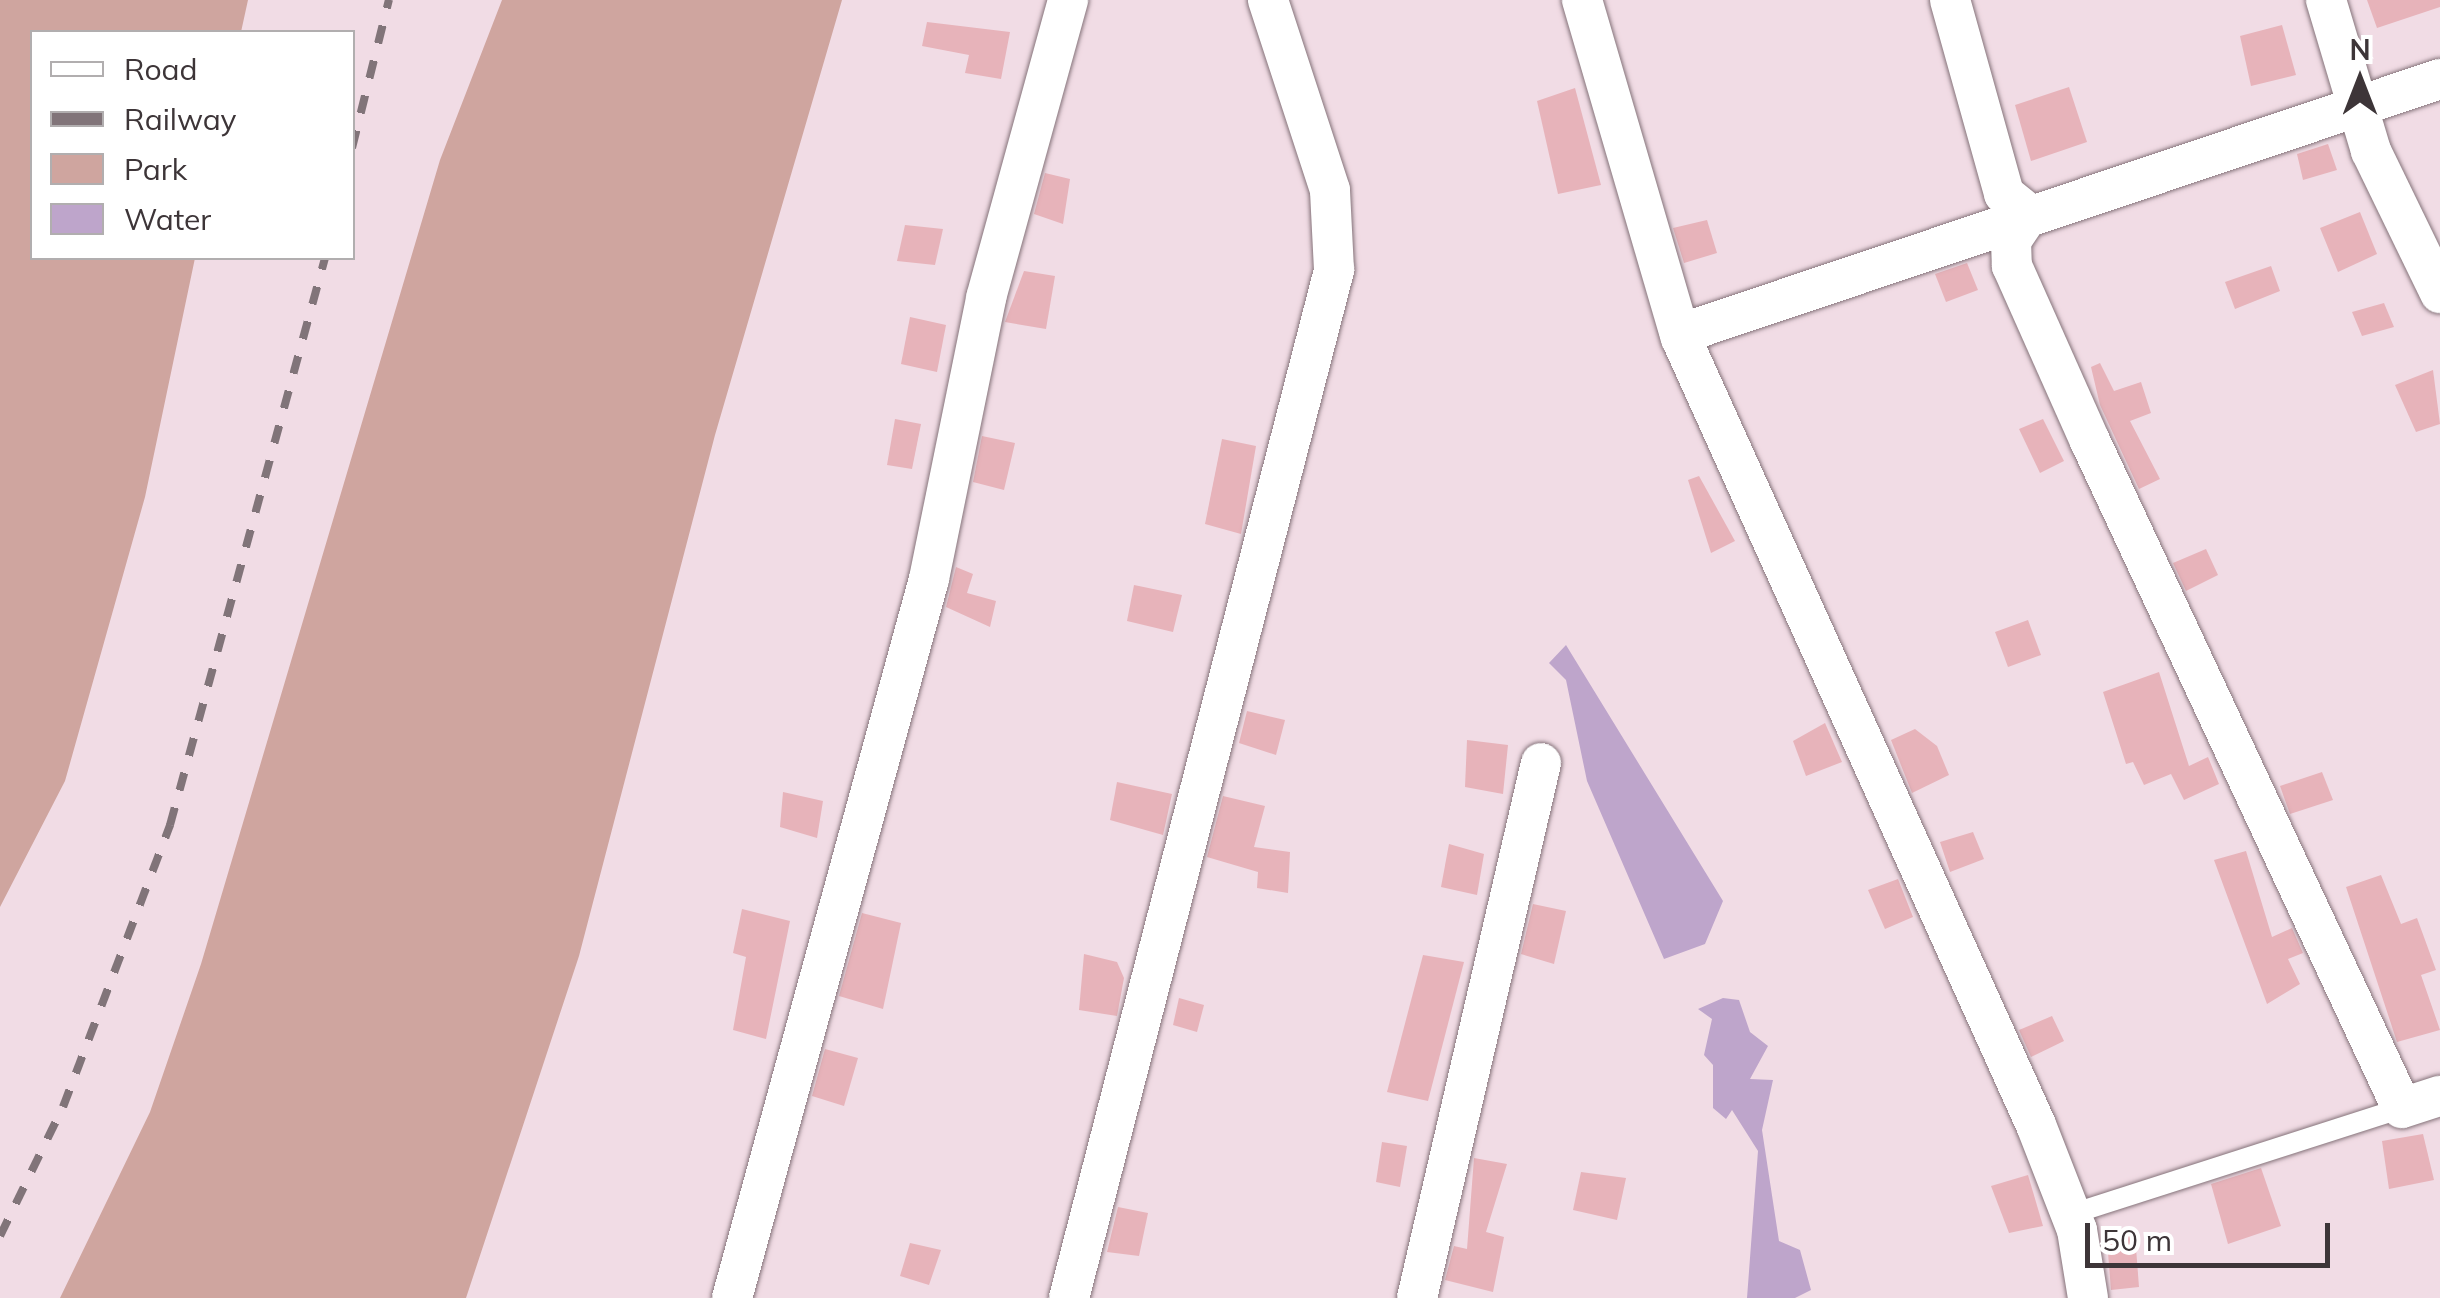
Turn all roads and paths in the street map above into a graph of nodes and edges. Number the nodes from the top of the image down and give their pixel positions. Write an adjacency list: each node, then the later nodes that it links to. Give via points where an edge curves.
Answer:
1 (1068, 0): 14 (street, via 986,298 929,579)
2 (1268, 0): 15 (street, via 1330,190 1334,270)
3 (1582, 0): 10 (street)
4 (1950, 0): 8 (street, via 2004,194)
5 (2326, 0): 7 (street)
6 (2440, 79): 7 (street)
7 (2356, 106): 8 (street); 9 (street)
8 (2029, 214): 10 (street); 12 (street, via 2011,240 2021,290)
9 (2440, 294)
10 (1680, 334): 13 (street)
11 (1541, 763): 16 (street)
12 (2421, 1102): 13 (lane)
13 (2072, 1214): 17 (street)
14 (732, 1298)
15 (1070, 1298)
16 (1417, 1298)
17 (2088, 1298)

